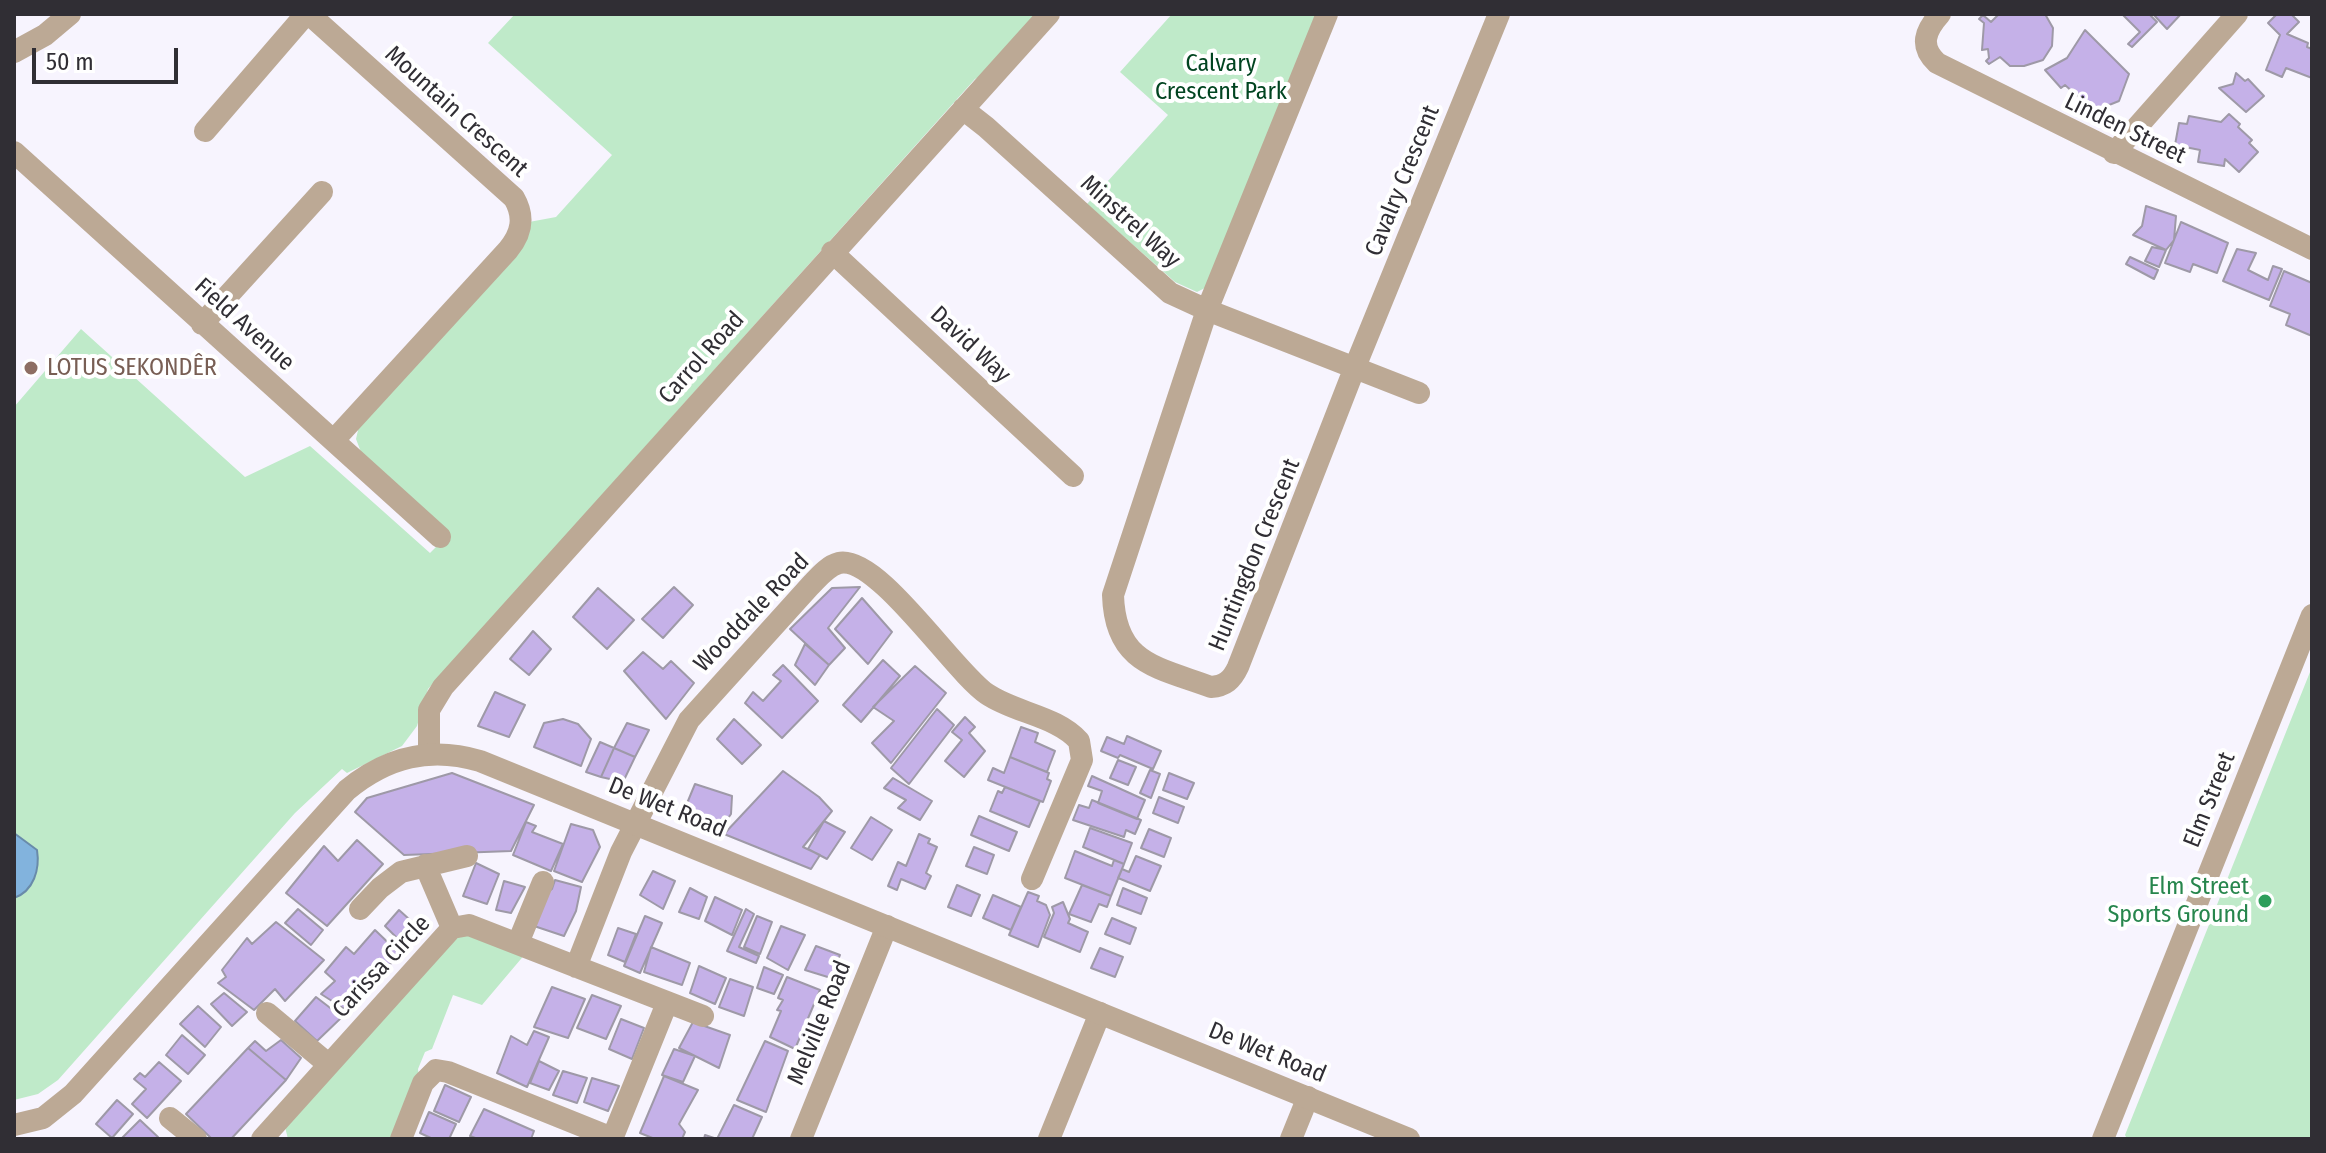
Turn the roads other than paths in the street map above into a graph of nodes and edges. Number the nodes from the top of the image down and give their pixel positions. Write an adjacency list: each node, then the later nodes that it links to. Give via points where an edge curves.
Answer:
1 (70, 14): 8 (street)
2 (307, 14): 10 (street); 20 (street, Mountain Crescent, via 514,198 522,218 519,237 508,250)
3 (1049, 14): 9 (street, Carrol Road)
4 (1327, 14): 16 (street)
5 (1499, 14): 18 (street, Cavalry Crescent)
6 (1940, 14): 12 (street, Linden Street, via 1927,29 1925,44 1937,63)
7 (2237, 14): 12 (street)
8 (14, 52)
9 (963, 109): 15 (street, Carrol Road); 16 (street, Minstrel Way, via 1170,293)
10 (205, 131)
11 (14, 152): 17 (street, Field Avenue)
12 (2114, 153): 14 (street, Linden Street)
13 (322, 192): 17 (street)
14 (2312, 249)
15 (832, 252): 21 (street, David Way); 24 (street, Carrol Road, via 443,687 429,710)
16 (1207, 310): 18 (street, Minstrel Way); 18 (street, Huntingdon Crescent, via 1113,595 1129,650 1151,665 1211,687 1234,676)
17 (202, 324): 20 (street, Field Avenue)
18 (1355, 367): 19 (street, Minstrel Way)
19 (1419, 393)
20 (334, 440): 22 (street, Field Avenue)
21 (1073, 476)
22 (440, 537)
23 (2312, 615): 51 (street, Elm Street)
24 (429, 753): 25 (street, De Wet Road, via 480,761); 42 (street, De Wet Road, via 380,767 347,790 73,1094 43,1118)
25 (635, 824): 28 (street, Wooddale Road, via 698,707 826,569 850,563 875,577 988,695 1079,741 1083,753 1077,775); 31 (street, De Wet Road); 34 (street)
26 (467, 856): 27 (street)
27 (425, 865): 30 (street, via 392,878); 32 (street)
28 (1032, 879)
29 (543, 882): 33 (street)
30 (360, 909)
31 (887, 926): 37 (street, De Wet Road); 47 (street, Melville Road)
32 (452, 928): 33 (street, Carissa Circle, via 469,925); 39 (street, Carissa Circle)
33 (518, 943): 34 (street, Carissa Circle)
34 (576, 967): 35 (street, Carissa Circle)
35 (667, 1003): 38 (street, Carissa Circle); 43 (street)
36 (267, 1013): 39 (street)
37 (1100, 1013): 40 (street, De Wet Road); 48 (street)
38 (703, 1016)
39 (328, 1064): 45 (street, Carissa Circle)
40 (1308, 1097): 49 (street); 50 (street, De Wet Road)
41 (170, 1118): 44 (street)
42 (14, 1125)
43 (612, 1138): 46 (street, via 436,1070 423,1083)
44 (196, 1139)
45 (263, 1139)
46 (401, 1139)
47 (801, 1139)
48 (1049, 1139)
49 (1291, 1139)
50 (1409, 1139)
51 (2103, 1139)

